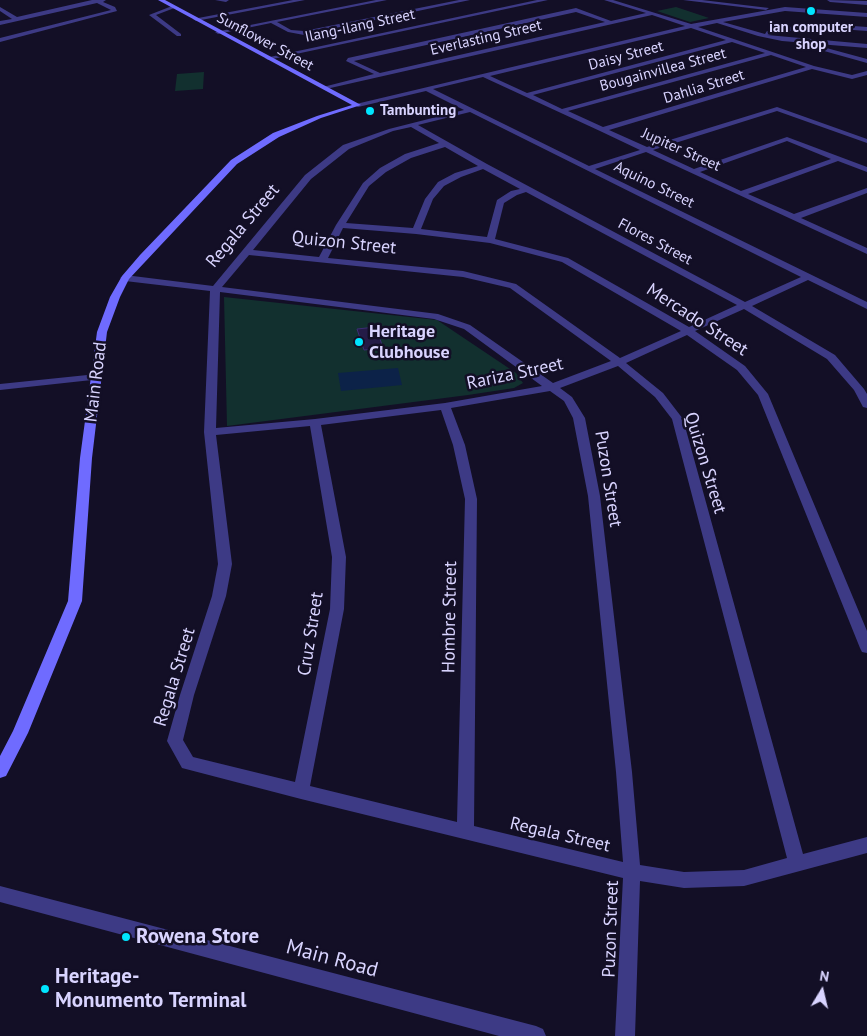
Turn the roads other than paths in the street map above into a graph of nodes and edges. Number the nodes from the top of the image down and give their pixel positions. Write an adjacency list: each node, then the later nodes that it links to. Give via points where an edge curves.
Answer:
1 (104, 0): 12 (street)
2 (161, 0): 17 (main road, Sunflower Street)
3 (218, 0): 4 (street)
4 (226, 0)
5 (302, 0): 26 (street)
6 (384, 0): 13 (street)
7 (467, 0): 20 (street)
8 (545, 0): 29 (street, Ilang-ilang Street)
9 (607, 0): 21 (street)
10 (686, 0): 14 (street)
11 (830, 0): 15 (street)
12 (96, 1): 25 (street); 39 (street, via 114,8 114,11)
13 (374, 1): 28 (street)
14 (696, 1): 16 (street)
15 (867, 3)
16 (713, 4): 19 (street); 24 (street)
17 (174, 7): 26 (main road, Sunflower Street); 38 (street, via 152,15)
18 (0, 9): 25 (street)
19 (786, 9): 23 (street); 24 (street)
20 (412, 11): 22 (street); 28 (street, via 304,33 290,31)
21 (652, 13): 30 (street, Everlasting Street); 33 (street)
22 (421, 15)
23 (867, 16)
24 (738, 18): 31 (street)
25 (16, 19): 32 (street)
26 (196, 19): 35 (main road, Sunflower Street)
27 (430, 19): 29 (street)
28 (272, 22): 35 (street)
29 (439, 22): 36 (street); 44 (street, Ilang-ilang Street)
30 (609, 22): 36 (street, via 576,10); 48 (street, Everlasting Street)
31 (718, 22): 33 (street); 37 (street)
32 (0, 23)
33 (692, 26): 40 (street); 49 (street)
34 (867, 30): 37 (street, via 813,25)
35 (218, 32): 44 (main road, Sunflower Street)
36 (468, 34): 48 (street, via 348,60)
37 (760, 34): 41 (street)
38 (179, 35)
39 (0, 40)
40 (733, 40): 43 (street); 52 (street, Daisy Street)
41 (790, 40): 42 (street); 45 (street)
42 (867, 46)
43 (771, 53): 46 (street); 55 (street, Bougainvillea Street)
44 (268, 58): 50 (main road, Sunflower Street)
45 (865, 60)
46 (812, 67): 47 (street, via 852,77); 57 (street, Dahlia Street)
47 (867, 73)
48 (380, 75): 50 (street, Everlasting Street)
49 (483, 75): 51 (street); 52 (street, Jupiter Street)
50 (326, 87): 53 (main road, Sunflower Street)
51 (428, 89): 53 (street); 54 (street, Aquino Street)
52 (526, 95): 55 (street, Jupiter Street)
53 (358, 105): 79 (main road, Main Road, via 294,127 248,152 223,171)
54 (471, 110): 56 (street, Regala Street); 63 (street, Aquino Street)
55 (561, 111): 57 (street, Jupiter Street)
56 (412, 125): 59 (street, Flores Street); 76 (street, Regala Street, via 346,147 326,161 308,177)
57 (602, 130): 60 (street, Jupiter Street)
58 (867, 141): 60 (street, via 777,109)
59 (446, 144): 62 (street, Flores Street); 70 (street, via 408,156 383,170 366,185)
60 (647, 150): 63 (street); 64 (street, Jupiter Street)
61 (837, 159): 64 (street, via 787,139); 65 (street); 68 (street)
62 (484, 166): 66 (street, Flores Street); 71 (street, via 441,184 430,199)
63 (589, 168): 78 (street, Aquino Street)
64 (694, 170): 68 (street, Jupiter Street)
65 (867, 170)
66 (527, 189): 72 (street, via 500,202); 81 (street, Flores Street)
67 (867, 190): 69 (street)
68 (742, 193): 69 (street, Jupiter Street)
69 (795, 217): 74 (street, Jupiter Street)
70 (340, 225): 71 (street, Mercado Street); 77 (street)
71 (416, 231): 72 (street, Mercado Street)
72 (490, 240): 83 (street, Mercado Street, via 565,260)
73 (867, 240): 74 (street)
74 (854, 245): 75 (street, Jupiter Street)
75 (867, 251)
76 (247, 252): 77 (street, Quizon Street); 80 (street, Regala Street)
77 (323, 258): 84 (street, Quizon Street, via 463,274 513,286)
78 (808, 277): 81 (street, Rariza Street); 82 (street, Aquino Street)
79 (125, 278): 80 (street, Puzon Street); 85 (main road, Main Road, via 102,332)
80 (215, 290): 87 (street, Puzon Street, via 435,316 468,327); 91 (street, Regala Street)
81 (746, 306): 83 (street, Rariza Street); 88 (street, Flores Street, via 831,357 859,389)
82 (867, 306)
83 (687, 330): 84 (street, Rariza Street); 92 (street, Mercado Street, via 741,368 763,394)
84 (619, 362): 87 (street, Rariza Street); 97 (street, Quizon Street, via 660,395 677,419)
85 (97, 377): 86 (street); 93 (main road, Main Road, via 86,458 75,601 20,733)
86 (0, 387)
87 (553, 387): 89 (street, Rariza Street); 98 (street, Puzon Street, via 568,399 579,418 594,496)
88 (867, 405)
89 (445, 406): 90 (street, Rariza Street); 95 (street, Hombre Street, via 459,445 470,499)
90 (315, 422): 91 (street, Rariza Street); 94 (street, Cruz Street, via 339,557 338,609)
91 (210, 432): 94 (street, Regala Street, via 225,564 219,596 175,741 188,763)
92 (867, 648)
93 (0, 771)
94 (301, 792): 95 (street, Regala Street)
95 (465, 832): 98 (street, Regala Street)
96 (867, 845): 97 (street, Regala Street)
97 (797, 864): 98 (street, Regala Street, via 744,878 684,880)
98 (632, 872): 101 (street, Puzon Street)
99 (0, 894): 100 (street, Main Road)
100 (536, 1036)
101 (625, 1036)

